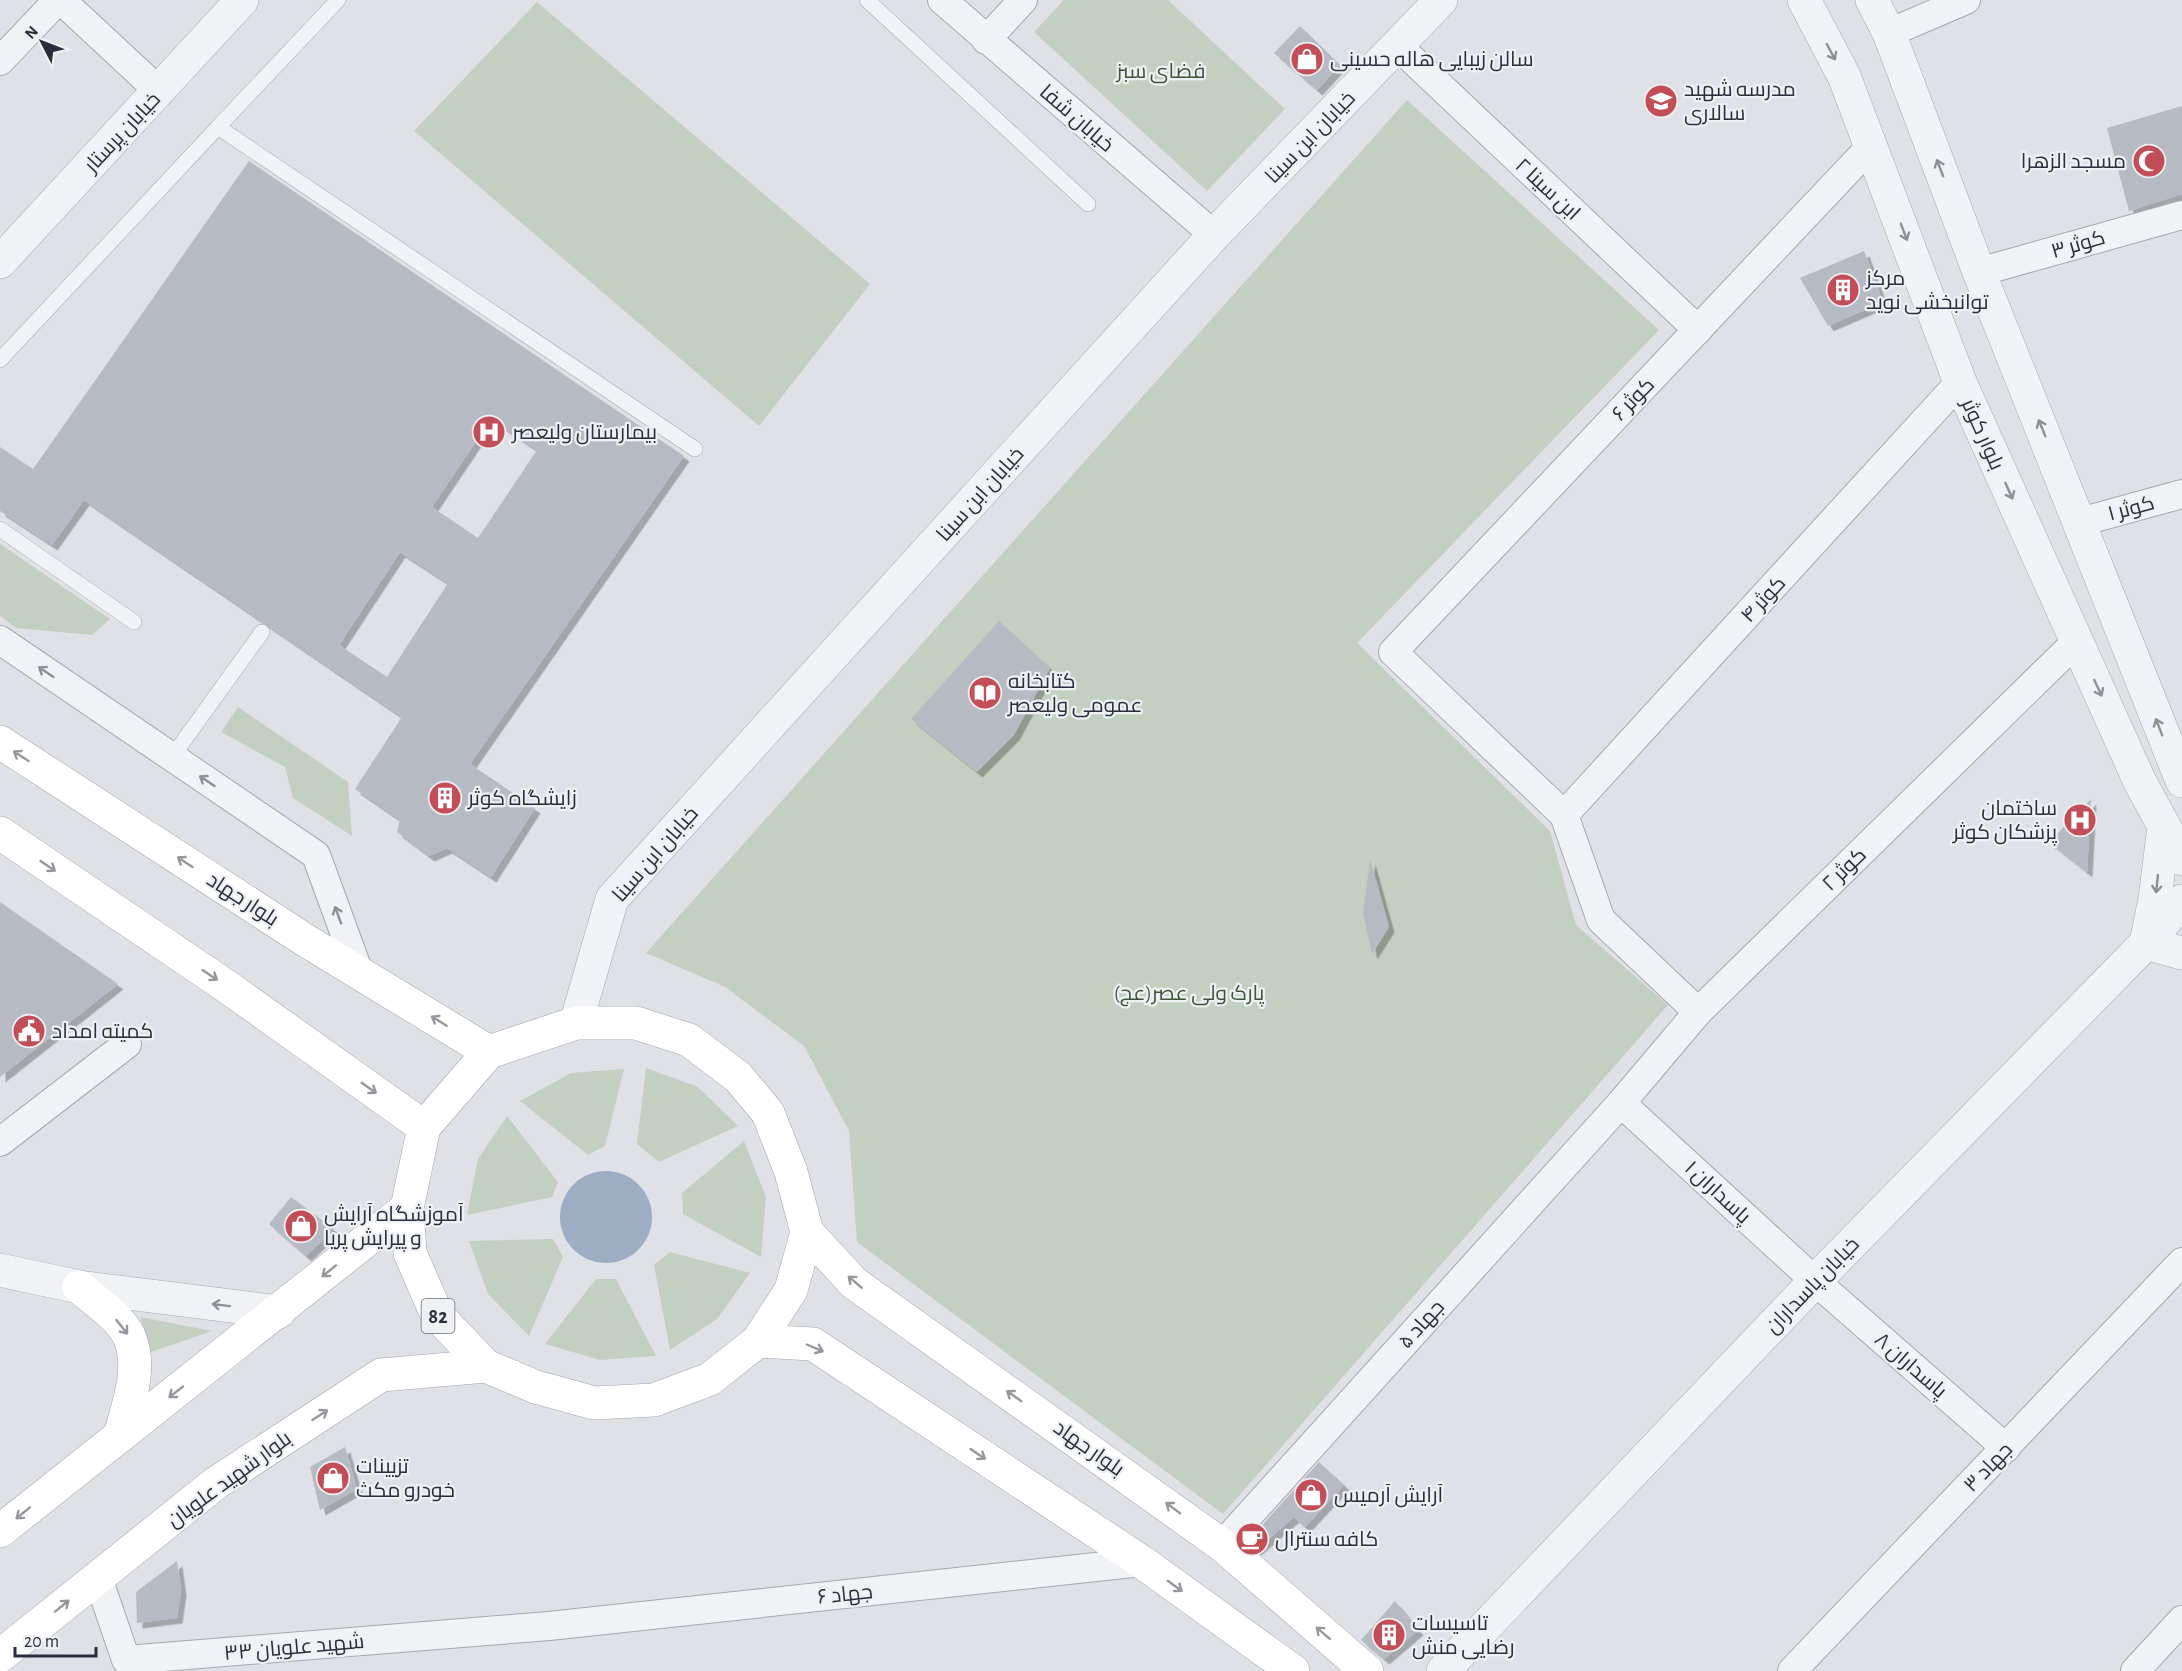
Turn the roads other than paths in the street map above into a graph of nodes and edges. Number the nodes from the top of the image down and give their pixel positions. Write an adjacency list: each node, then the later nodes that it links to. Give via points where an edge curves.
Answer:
1 (60, 0): 14 (street); 15 (street)
2 (242, 0): 15 (street, خیابان پرستار)
3 (338, 0): 16 (lane)
4 (867, 0): 18 (lane)
5 (942, 0): 12 (street, خیابان شفا)
6 (1023, 0): 12 (street)
7 (1441, 0): 13 (street, خیابان ابن سینا)
8 (1804, 0): 17 (street, بلوار کوثر, one-way to 17, via 1844,76)
9 (1872, 0): 11 (street)
10 (1966, 0): 11 (street)
11 (1889, 33): 22 (street, one-way to 11)
12 (986, 40): 20 (street, خیابان شفا)
13 (1398, 47): 20 (street, خیابان ابن سینا); 23 (street, ابن سینا ۲)
14 (0, 61)
15 (160, 92): 21 (street, خیابان پرستار)
16 (218, 127): 24 (lane); 26 (lane)
17 (1872, 145): 23 (street, کوثر ۶); 25 (street, بلوار کوثر, one-way to 25)
18 (1088, 204)
19 (2179, 216): 22 (street, کوثر ۳)
20 (1214, 235): 47 (street, خیابان ابن سینا, via 612,899)
21 (0, 262)
22 (1979, 272): 28 (street, one-way to 22)
23 (1698, 330): 38 (street, کوثر ۶, via 1392,652)
24 (0, 360)
25 (1960, 382): 33 (street, بلوار کوثر, one-way to 33); 38 (street, کوثر ۴)
26 (695, 449)
27 (2182, 494): 28 (street, کوثر ۱)
28 (2080, 522): 36 (street, one-way to 28)
29 (0, 529): 30 (lane)
30 (134, 622)
31 (262, 632): 35 (lane)
32 (0, 640): 35 (street, one-way to 32)
33 (2076, 642): 37 (street, بلوار کوثر, one-way to 37); 46 (street, کوثر ۲)
34 (0, 742): 45 (main road, بلوار جهاد, one-way to 34, via 305,940)
35 (172, 757): 45 (street, one-way to 35, via 316,855)
36 (2178, 773): 37 (street)
37 (2140, 782): 39 (street, بلوار کوثر)
38 (1564, 815): 46 (street, via 1601,920)
39 (2164, 826): 41 (street, بلوار کوثر); 43 (street, one-way to 43)
40 (0, 833): 51 (main road, one-way to 51, via 226,986)
41 (2182, 859)
42 (2182, 901): 43 (street, خیابان پاسداران)
43 (2146, 943): 44 (street); 57 (street, خیابان پاسداران)
44 (2182, 953)
45 (358, 970): 49 (main road, بلوار جهاد, one-way to 45)
46 (1698, 1012): 50 (street, کوثر ۲)
47 (576, 1023): 49 (main road); 54 (main road, via 636,1023 688,1040 738,1077 768,1113 791,1172)
48 (127, 1044): 52 (street)
49 (489, 1052): 51 (main road, 82)
50 (1621, 1103): 57 (street, پاسداران ۱); 65 (street, جهاد ۵)
51 (424, 1127): 53 (main road, 82)
52 (0, 1142)
53 (407, 1208): 59 (main road, one-way to 59); 61 (main road, 82, via 410,1253 437,1315)
54 (807, 1232): 60 (main road, 82, via 791,1290); 65 (main road, بلوار جهاد, one-way to 54, via 854,1283)
55 (2182, 1262): 63 (street, جهاد ۳)
56 (0, 1270): 58 (street)
57 (1815, 1281): 63 (street, پاسداران ۸); 73 (street, خیابان پاسداران)
58 (79, 1287): 59 (street, one-way to 58); 62 (main road, one-way to 62, via 114,1317 129,1336 135,1372)
59 (279, 1312): 62 (main road, one-way to 62)
60 (758, 1341): 61 (main road, 82, via 710,1379 654,1400 594,1403 536,1388); 66 (main road, one-way to 66, via 813,1344)
61 (486, 1366): 67 (main road, بلوار شهید علویان / 82, one-way to 61, via 216,1484 381,1375)
62 (120, 1436): 64 (main road, one-way to 64)
63 (2006, 1448): 74 (street, جهاد ۳)
64 (0, 1532)
65 (1222, 1545): 72 (main road, بلوار جهاد, one-way to 65)
66 (1142, 1562): 69 (street, جهاد ۶); 71 (main road, one-way to 71)
67 (98, 1578): 69 (street, شهید علویان ۳۳, via 126,1660); 70 (main road, بلوار شهید علویان / 82, one-way to 67)
68 (2182, 1620): 75 (street)
69 (549, 1626)
70 (0, 1656)
71 (1293, 1671)
72 (1367, 1671)
73 (1443, 1671)
74 (1792, 1671)
75 (2135, 1671)

